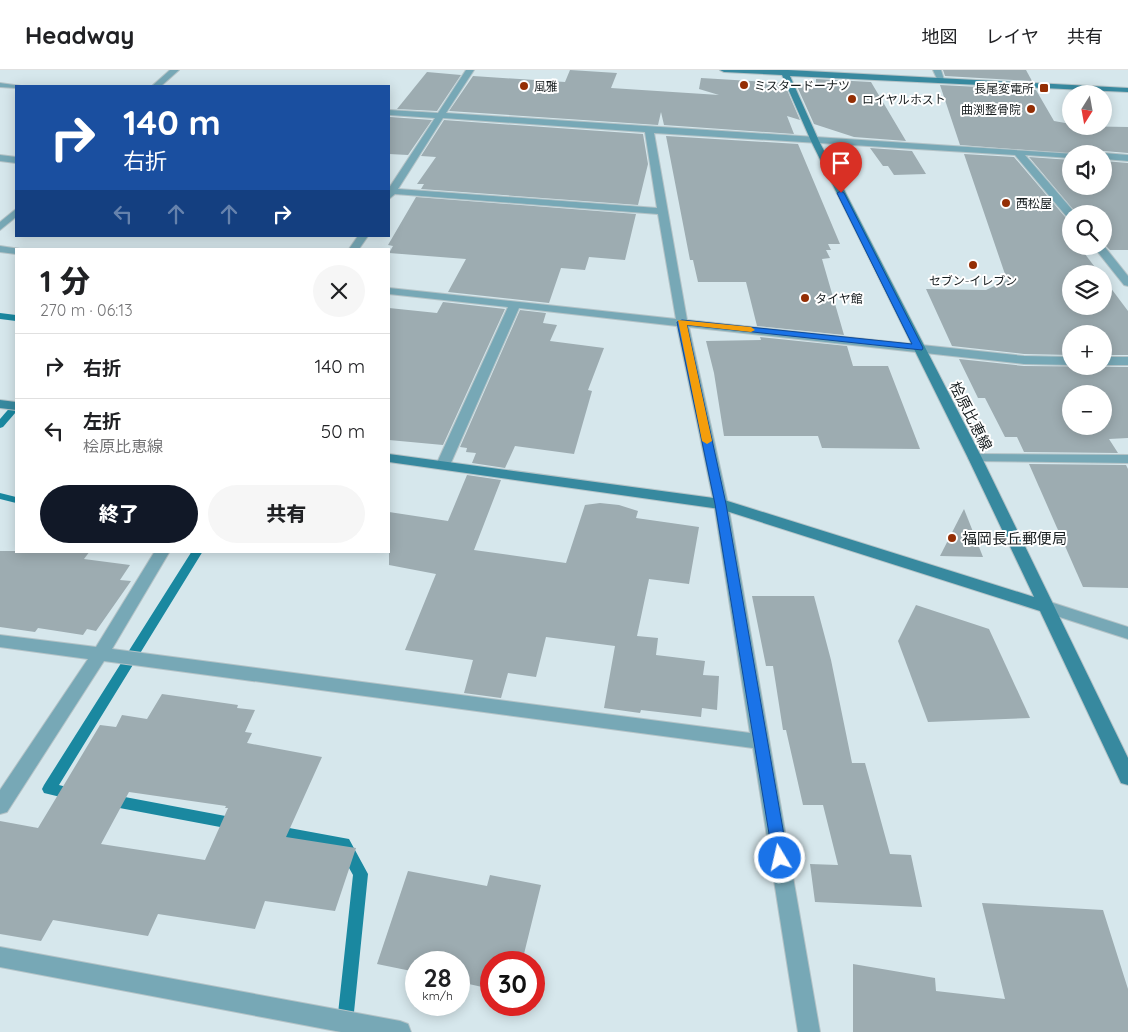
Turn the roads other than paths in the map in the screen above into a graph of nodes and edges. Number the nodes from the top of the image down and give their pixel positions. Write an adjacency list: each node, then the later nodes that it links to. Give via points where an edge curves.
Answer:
1 (176, 70): 8 (street)
2 (470, 70): 12 (street)
3 (724, 70): 5 (main road)
4 (936, 70): 6 (street)
5 (785, 72): 6 (main road); 14 (main road, 桧原比恵線)
6 (942, 81): 10 (main road)
7 (0, 85): 9 (street)
8 (157, 85)
9 (15, 86)
10 (1128, 90)
11 (390, 112): 12 (street)
12 (440, 115): 13 (street); 21 (street)
13 (649, 130): 14 (street); 23 (street)
14 (815, 141): 15 (street); 37 (main road, 桧原比恵線)
15 (1018, 152): 16 (street); 22 (street)
16 (1062, 154)
17 (1112, 157): 19 (street)
18 (0, 158): 20 (street)
19 (1128, 158)
20 (15, 160)
21 (390, 193): 23 (street)
22 (1063, 205)
23 (663, 211): 36 (street)
24 (15, 213): 25 (street)
25 (0, 227)
26 (361, 237): 27 (street)
27 (355, 248)
28 (0, 249): 29 (street)
29 (15, 251)
30 (1105, 255): 31 (street)
31 (1110, 261): 32 (street); 33 (street)
32 (1128, 261)
33 (1128, 283)
34 (390, 291): 35 (street)
35 (515, 304): 36 (street); 46 (street)
36 (682, 322): 37 (street); 47 (street)
37 (918, 348): 38 (street, via 1024,360); 44 (main road, 桧原比恵線)
38 (1062, 360)
39 (1112, 361): 40 (street)
40 (1128, 361)
41 (0, 404): 42 (main road)
42 (15, 406)
43 (390, 458): 46 (main road)
44 (974, 458): 45 (street); 49 (main road, 桧原比恵線)
45 (1128, 459)
46 (443, 465): 47 (main road)
47 (720, 504): 49 (main road); 53 (street)
48 (162, 553): 52 (street)
49 (1046, 607): 50 (street); 54 (main road, 桧原比恵線)
50 (1128, 633)
51 (0, 641): 52 (street)
52 (99, 656): 53 (street); 55 (street)
53 (761, 742): 58 (street)
54 (1128, 777)
55 (0, 806)
56 (0, 957): 57 (street)
57 (400, 1032)
58 (809, 1032)

